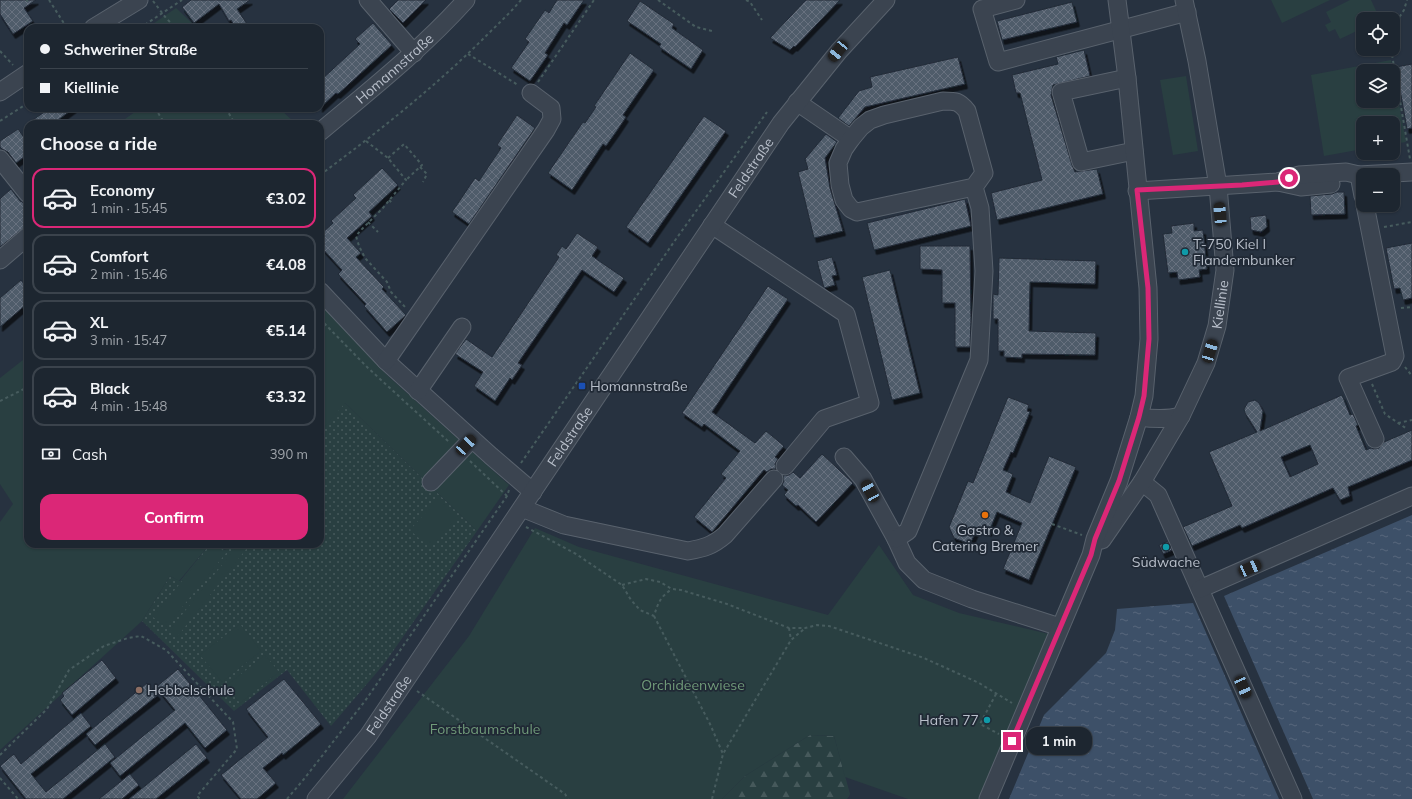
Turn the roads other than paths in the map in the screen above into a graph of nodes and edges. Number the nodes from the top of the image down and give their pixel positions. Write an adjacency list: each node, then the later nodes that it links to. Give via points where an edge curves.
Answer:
1 (140, 0): 8 (street)
2 (368, 0): 10 (street)
3 (466, 0): 10 (street, Homannstraße)
4 (886, 0): 15 (street, Feldstraße, via 838,51)
5 (1016, 0): 9 (street, via 982,9 998,62)
6 (1116, 0): 9 (street, Kiellinie)
7 (1186, 6): 9 (street); 23 (street, Kiellinie)
8 (100, 24)
9 (1120, 30): 12 (street, Kiellinie)
10 (414, 53): 16 (street, Homannstraße)
11 (24, 76): 13 (street)
12 (1127, 78): 18 (street, Kiellinie); 18 (street, via 1061,92 1081,162)
13 (0, 92)
14 (531, 93): 33 (street, via 551,108 552,119)
15 (797, 102): 17 (street); 28 (street, Feldstraße)
16 (324, 129)
17 (851, 139): 24 (street, via 838,163 844,200 857,212); 24 (street, via 870,120 884,115 943,101 960,103 967,111 984,174)
18 (1134, 151): 26 (street, Kiellinie)
19 (0, 159): 25 (street)
20 (1411, 166): 21 (street)
21 (1399, 168)
22 (1356, 174): 23 (street, via 1346,172 1300,175 1278,182)
23 (1218, 186): 26 (street); 35 (street, Kiellinie, via 1225,270 1218,326 1206,363)
24 (974, 187): 47 (street, via 980,208 984,271 979,360 908,531)
25 (24, 189)
26 (1137, 190): 36 (street, Kiellinie, via 1148,288 1149,339 1144,396)
27 (1366, 212): 38 (street, via 1395,356 1392,362 1348,378)
28 (712, 225): 40 (street, via 846,314 850,327 870,404 824,419); 44 (street, Feldstraße)
29 (24, 239): 30 (street)
30 (0, 260)
31 (324, 295): 33 (street)
32 (462, 327): 34 (street)
33 (386, 361): 34 (street)
34 (418, 391): 37 (street)
35 (1181, 416): 36 (street, via 1156,419); 43 (street, Kiellinie)
36 (1139, 417): 48 (street, Kiellinie, via 1119,481)
37 (472, 439): 42 (street); 44 (street)
38 (1375, 439)
39 (844, 457): 47 (street, via 863,479)
40 (785, 466)
41 (774, 478): 46 (street, via 716,543 706,548 688,551)
42 (431, 482)
43 (1142, 482): 48 (street, Kiellinie); 49 (street, via 1158,495)
44 (533, 492): 46 (street, Feldstraße)
45 (1412, 496): 49 (street)
46 (518, 514): 51 (street, Feldstraße, via 368,736)
47 (896, 538): 50 (street, via 908,563 924,580 972,599)
48 (1093, 547): 50 (street, Kiellinie)
49 (1200, 589): 53 (street)
50 (1060, 627): 52 (street, Kiellinie)
51 (316, 799)
52 (988, 799)
53 (1293, 799)

